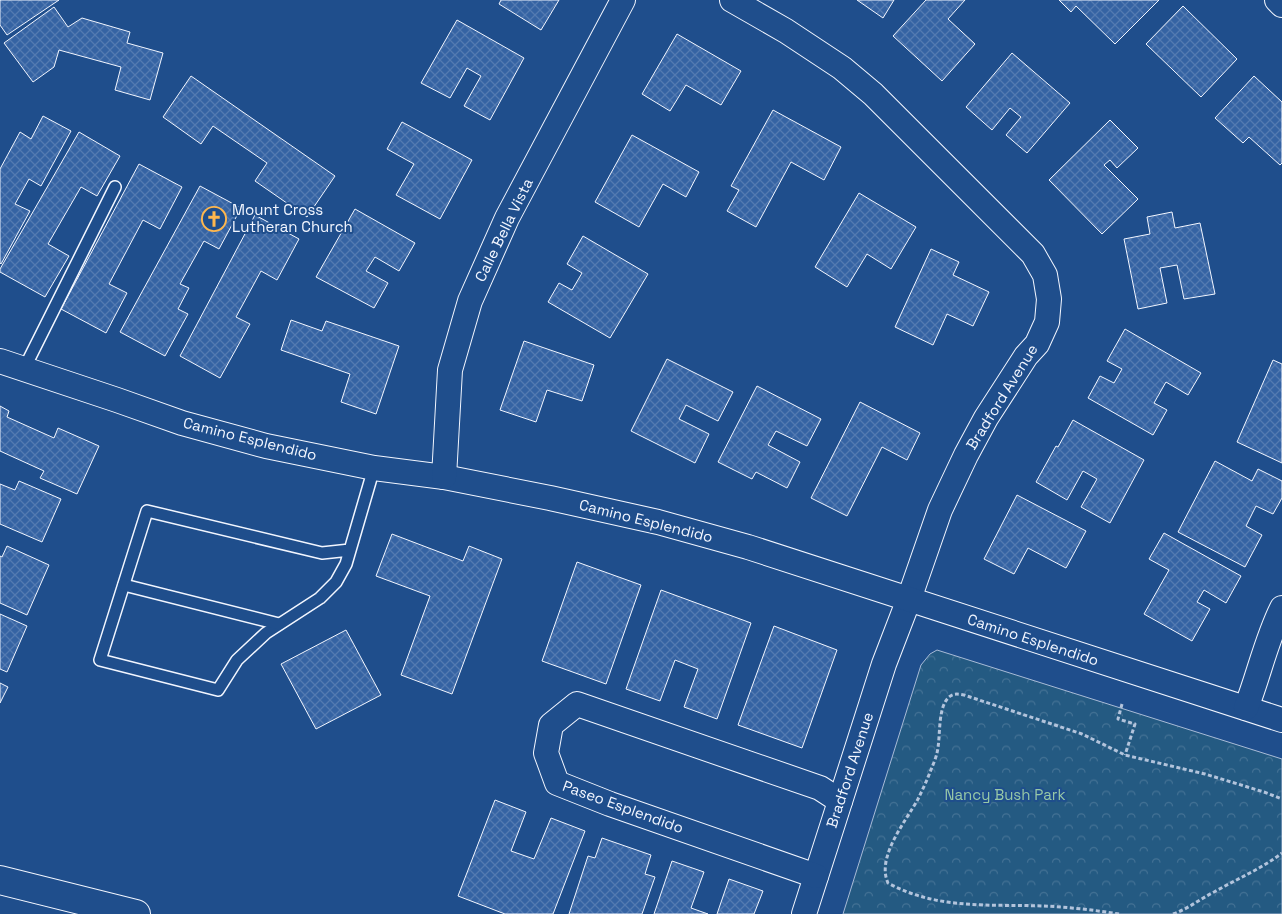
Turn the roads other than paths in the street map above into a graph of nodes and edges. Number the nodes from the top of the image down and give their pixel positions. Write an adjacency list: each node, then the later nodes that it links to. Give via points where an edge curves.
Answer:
1 (623, 0): 9 (street, Calle Bella Vista, via 507,218 470,301 450,370)
2 (732, 0): 12 (street, Bradford Avenue, via 834,63 873,94 1033,254 1045,275 1049,299 1047,322 1037,344 986,418 966,455 940,510)
3 (1277, 0): 4 (street)
4 (1282, 5)
5 (115, 187): 7 (lane)
6 (0, 361): 7 (street, Camino Esplendido)
7 (24, 369): 8 (street, Camino Esplendido, via 182,423 266,446)
8 (374, 468): 9 (street, Camino Esplendido); 10 (lane)
9 (444, 477): 12 (street, Camino Esplendido, via 658,522 748,547)
10 (350, 550): 11 (lane, via 322,553 147,511); 14 (lane, via 336,582 320,598)
11 (124, 585): 14 (lane); 14 (lane, via 100,660 218,690 237,660)
12 (909, 600): 15 (street, Camino Esplendido); 17 (street, Bradford Avenue, via 884,664)
13 (1282, 608): 15 (street)
14 (280, 624)
15 (1246, 708): 16 (street, Camino Esplendido)
16 (1282, 720)
17 (840, 801): 18 (street, Bradford Avenue); 18 (street, Paseo Esplendido, via 820,788 577,704 551,724 546,753 557,783)
18 (816, 876): 21 (street, Bradford Avenue)
19 (0, 880): 20 (main road)
20 (136, 914)
21 (804, 914)

